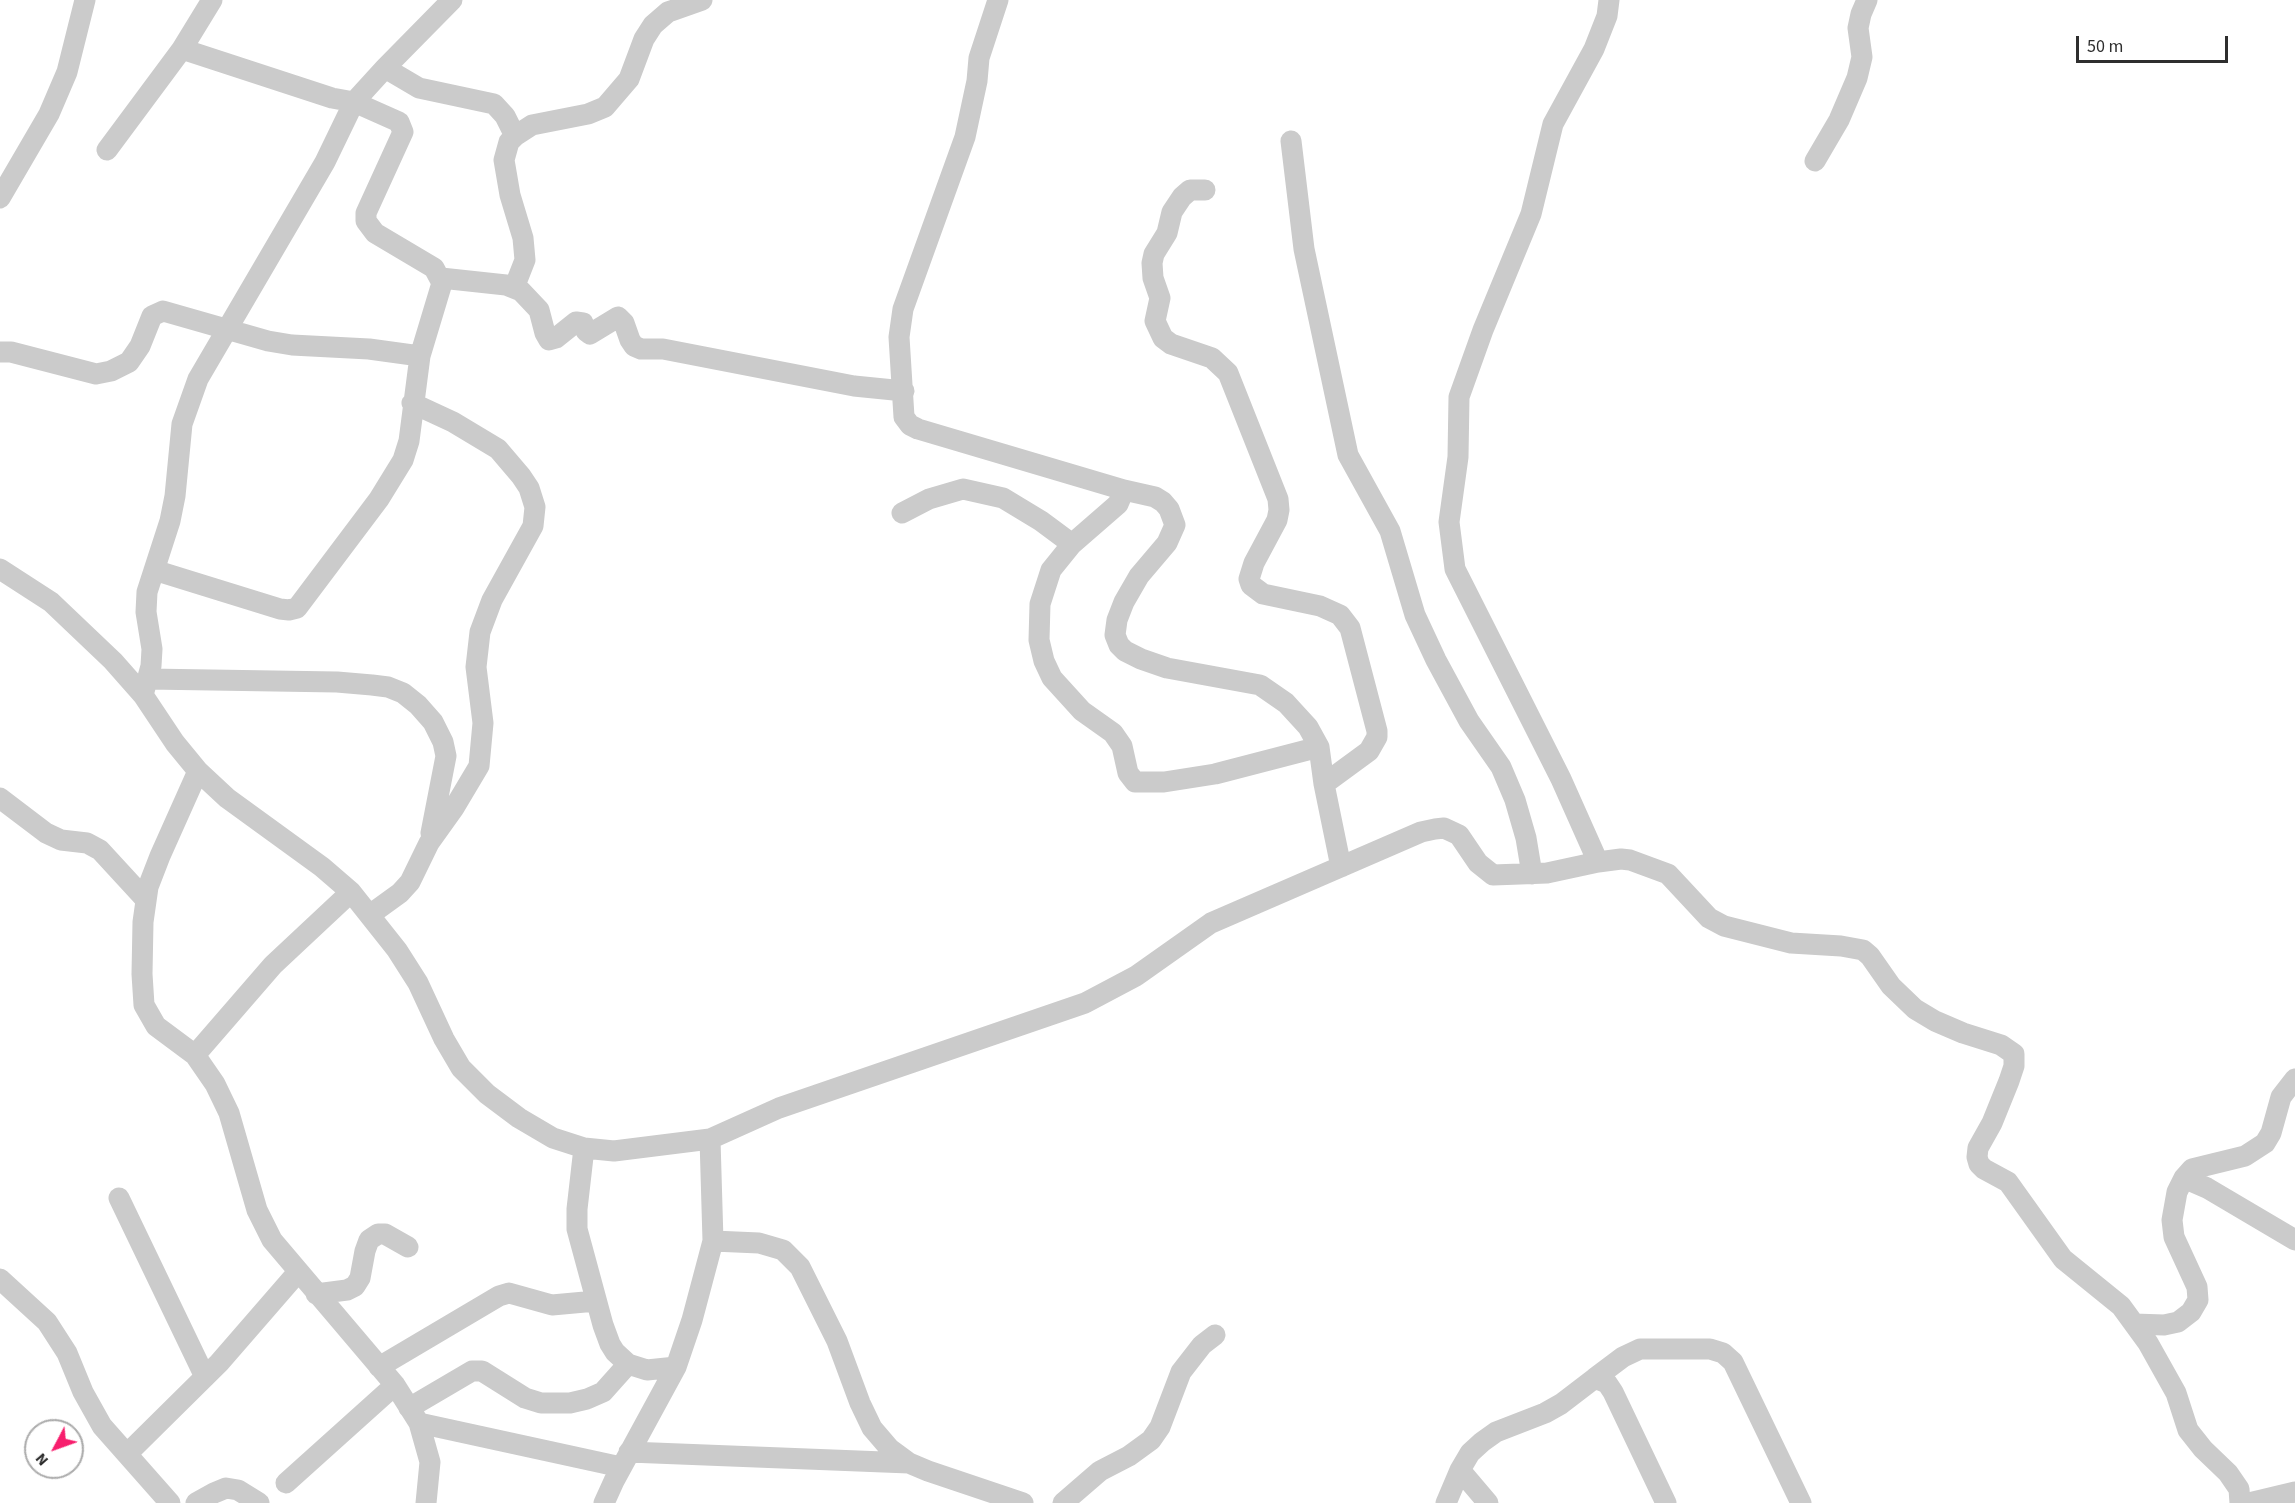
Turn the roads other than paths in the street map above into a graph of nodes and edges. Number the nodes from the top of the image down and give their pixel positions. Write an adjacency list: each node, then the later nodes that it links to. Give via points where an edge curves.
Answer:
1 (86, 0): 16 (street, via 67,72 49,114)
2 (212, 0): 8 (street)
3 (452, 0): 9 (street)
4 (702, 0): 11 (street, via 669,12 653,25 629,79 605,107 532,126)
5 (999, 0): 22 (street, via 979,58 966,137 903,309 899,337)
6 (1609, 0): 35 (street, via 1594,49 1553,124 1531,214 1459,397 1458,457 1449,522 1455,569 1561,779)
7 (1867, 0): 14 (street, via 1858,28 1862,57 1857,78)
8 (182, 49): 10 (street); 13 (street)
9 (385, 68): 10 (street); 11 (street, via 419,88 494,104)
10 (354, 102): 17 (street, via 395,119 403,132 366,213 366,221 375,233 434,268); 19 (street, via 325,162)
11 (515, 136): 18 (street, via 504,160 525,251)
12 (1291, 141): 37 (street, via 1304,249 1348,455 1390,531 1415,615 1436,660 1469,721 1501,767 1515,800)
13 (107, 150)
14 (1815, 161)
15 (1205, 190): 32 (street, via 1190,190 1182,197 1154,254 1152,278 1160,298 1155,321 1163,338 1171,344 1212,358 1228,373 1278,500 1277,520 1254,563 1251,585 1263,594 1320,606 1340,615 1350,628 1377,737 1369,751)
16 (0, 198)
17 (441, 278): 18 (street); 21 (street)
18 (514, 288): 22 (street, via 539,310 549,340 576,322 582,322 590,334 618,317 634,346 641,349 672,350 854,386)
19 (227, 329): 20 (street, via 163,310 152,316 129,362 96,374); 21 (street, via 268,342); 28 (street, via 198,379 184,416 173,504)
20 (0, 352)
21 (420, 356): 23 (street)
22 (904, 391): 24 (street, via 904,417 918,429)
23 (412, 403): 28 (street, via 403,460 297,609 280,609); 34 (street, via 498,449 521,476 535,507 533,525 492,600 480,632 476,667 483,723 478,766)
24 (1124, 490): 26 (street, via 1118,504); 30 (street, via 1155,497 1169,509 1175,525 1167,543 1139,576 1124,602 1115,635 1119,645 1141,659 1167,668 1260,685 1286,703 1308,727)
25 (902, 513): 26 (street, via 929,499 963,489 1003,498)
26 (1072, 544): 30 (street, via 1052,570 1040,604 1039,640 1044,661 1063,692 1119,741 1135,783 1215,774)
27 (0, 569): 29 (street, via 51,602)
28 (154, 570): 29 (street, via 147,592 152,649)
29 (146, 687): 31 (street, via 175,743); 34 (street, via 337,682 380,686 402,693 433,722 446,756)
30 (1319, 747): 32 (street)
31 (198, 771): 38 (street, via 227,798); 39 (street, via 160,856)
32 (1324, 784): 36 (street)
33 (0, 798): 39 (street, via 45,833 100,850)
34 (429, 843): 40 (street, via 410,882)
35 (1598, 862): 37 (street); 54 (street, via 1630,860 1668,874 1709,918 1724,926 1791,943 1863,950 1914,1009 2014,1054 2014,1066 1978,1148 1979,1164 2008,1182 2063,1259 2121,1306)
36 (1341, 867): 37 (street, via 1421,832 1444,828 1459,835 1488,873); 43 (street, via 1211,923 1136,976 1085,1003 779,1108)
37 (1532, 874)
38 (351, 892): 40 (street); 41 (street, via 273,965)
39 (146, 900): 41 (street, via 144,1005 156,1026)
40 (371, 914): 44 (street, via 418,984 461,1068 519,1118 553,1138)
41 (195, 1055): 50 (street, via 229,1113 257,1210 272,1240)
42 (2295, 1079): 45 (street, via 2282,1097 2265,1143 2245,1156 2192,1169)
43 (710, 1139): 44 (street, via 614,1151); 47 (street)
44 (584, 1148): 53 (street, via 577,1229)
45 (2184, 1178): 48 (street); 54 (street, via 2172,1220 2174,1237 2197,1287 2198,1299 2178,1322)
46 (120, 1198): 59 (street)
47 (712, 1240): 58 (street); 65 (street, via 759,1243 783,1250 800,1267 837,1341 872,1428)
48 (2295, 1240)
49 (408, 1247): 52 (street, via 386,1234 378,1234 369,1240 356,1286)
50 (298, 1272): 52 (street); 59 (street)
51 (0, 1279): 63 (street, via 47,1322 67,1353 102,1426)
52 (316, 1294): 57 (street)
53 (596, 1301): 56 (street, via 610,1344); 57 (street, via 552,1305 509,1293 499,1296)
54 (2134, 1324): 80 (street, via 2176,1393 2188,1430 2229,1473 2239,1489)
55 (1215, 1335): 75 (street, via 1181,1372 1151,1440 1100,1471)
56 (628, 1364): 58 (street, via 647,1370); 62 (street, via 603,1392 556,1404 525,1398 482,1371 472,1371)
57 (380, 1367): 61 (street)
58 (676, 1368): 64 (street)
59 (206, 1377): 63 (street)
60 (1595, 1378): 66 (street, via 1561,1404 1496,1432 1470,1453); 78 (street, via 1613,1392); 79 (street, via 1640,1348 1710,1349 1723,1353 1733,1362)
61 (395, 1385): 62 (street); 67 (street)
62 (414, 1415): 64 (street); 72 (street, via 430,1462)
63 (127, 1454): 69 (street)
64 (625, 1460): 65 (street); 73 (street)
65 (909, 1463): 74 (street)
66 (1460, 1470): 76 (street); 77 (street)
67 (286, 1483)
68 (2295, 1492): 81 (street)
69 (170, 1503)
70 (196, 1503): 71 (street, via 226,1488 238,1490)
71 (259, 1503)
72 (426, 1503)
73 (604, 1503)
74 (1023, 1503)
75 (1063, 1503)
76 (1446, 1503)
77 (1488, 1503)
78 (1666, 1503)
79 (1801, 1503)
80 (2240, 1503)
81 (2250, 1503)

